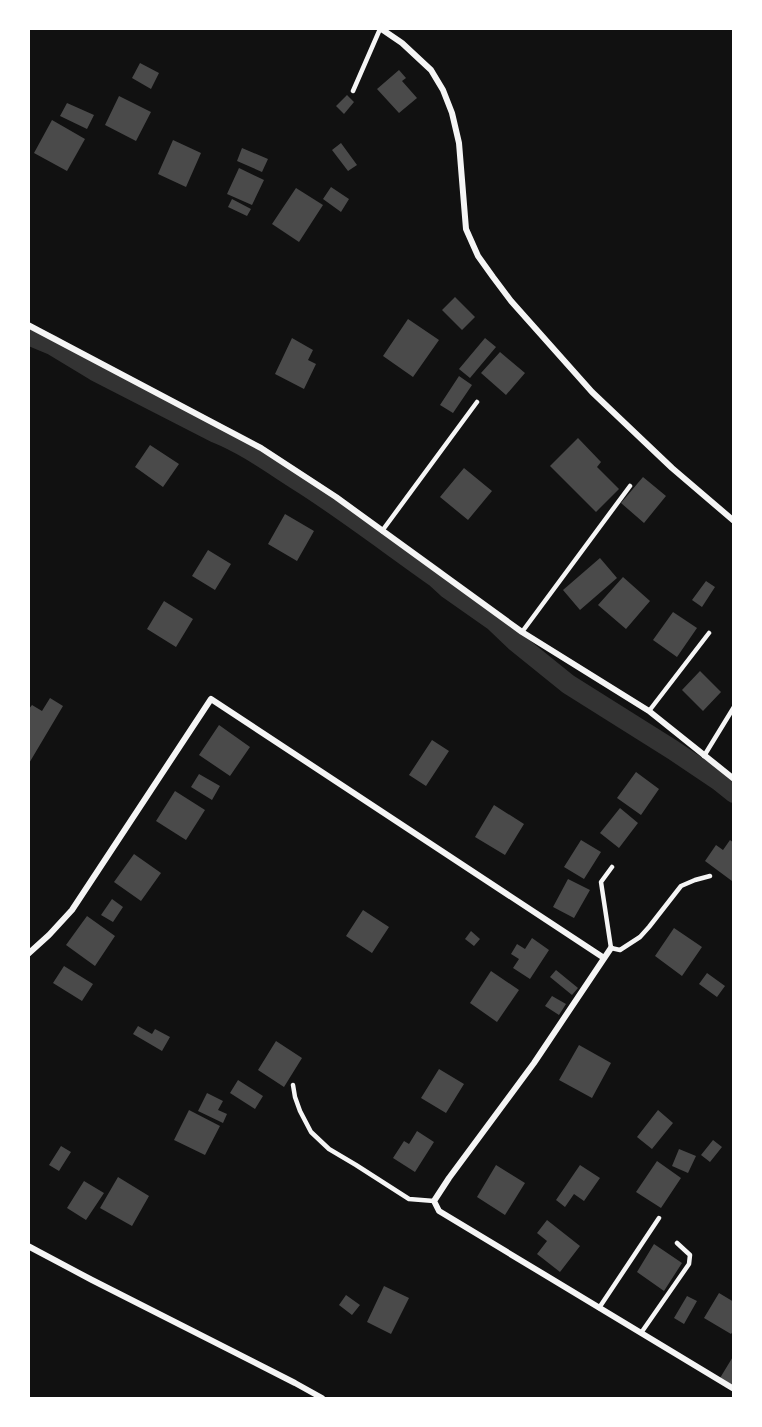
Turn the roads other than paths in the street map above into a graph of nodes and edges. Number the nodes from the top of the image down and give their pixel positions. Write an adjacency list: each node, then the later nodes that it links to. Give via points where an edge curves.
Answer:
1 (380, 28): 2 (lane); 6 (street, via 431,70 443,90 459,143 466,229 493,278 591,392)
2 (353, 91)
3 (28, 325): 7 (street, via 261,448)
4 (477, 402): 7 (lane)
5 (630, 486): 8 (lane)
6 (734, 521)
7 (382, 531): 8 (street)
8 (522, 632): 11 (street)
9 (709, 633): 11 (lane)
10 (734, 706): 12 (lane)
11 (649, 711): 12 (street)
12 (704, 756): 13 (street)
13 (734, 779)
14 (612, 867): 16 (lane, via 601,882)
15 (710, 876): 16 (lane, via 681,886 640,937 620,950)
16 (611, 948): 18 (street)
17 (28, 954): 18 (street, via 72,909 211,699)
18 (604, 958): 20 (street)
19 (293, 1085): 20 (lane, via 311,1132 329,1149 409,1199)
20 (434, 1201): 24 (street, via 439,1211)
21 (659, 1218): 24 (lane)
22 (677, 1243): 25 (lane, via 690,1255 689,1264)
23 (28, 1246): 27 (street)
24 (599, 1308): 25 (street)
25 (640, 1333): 26 (street)
26 (734, 1389)
27 (321, 1398)

